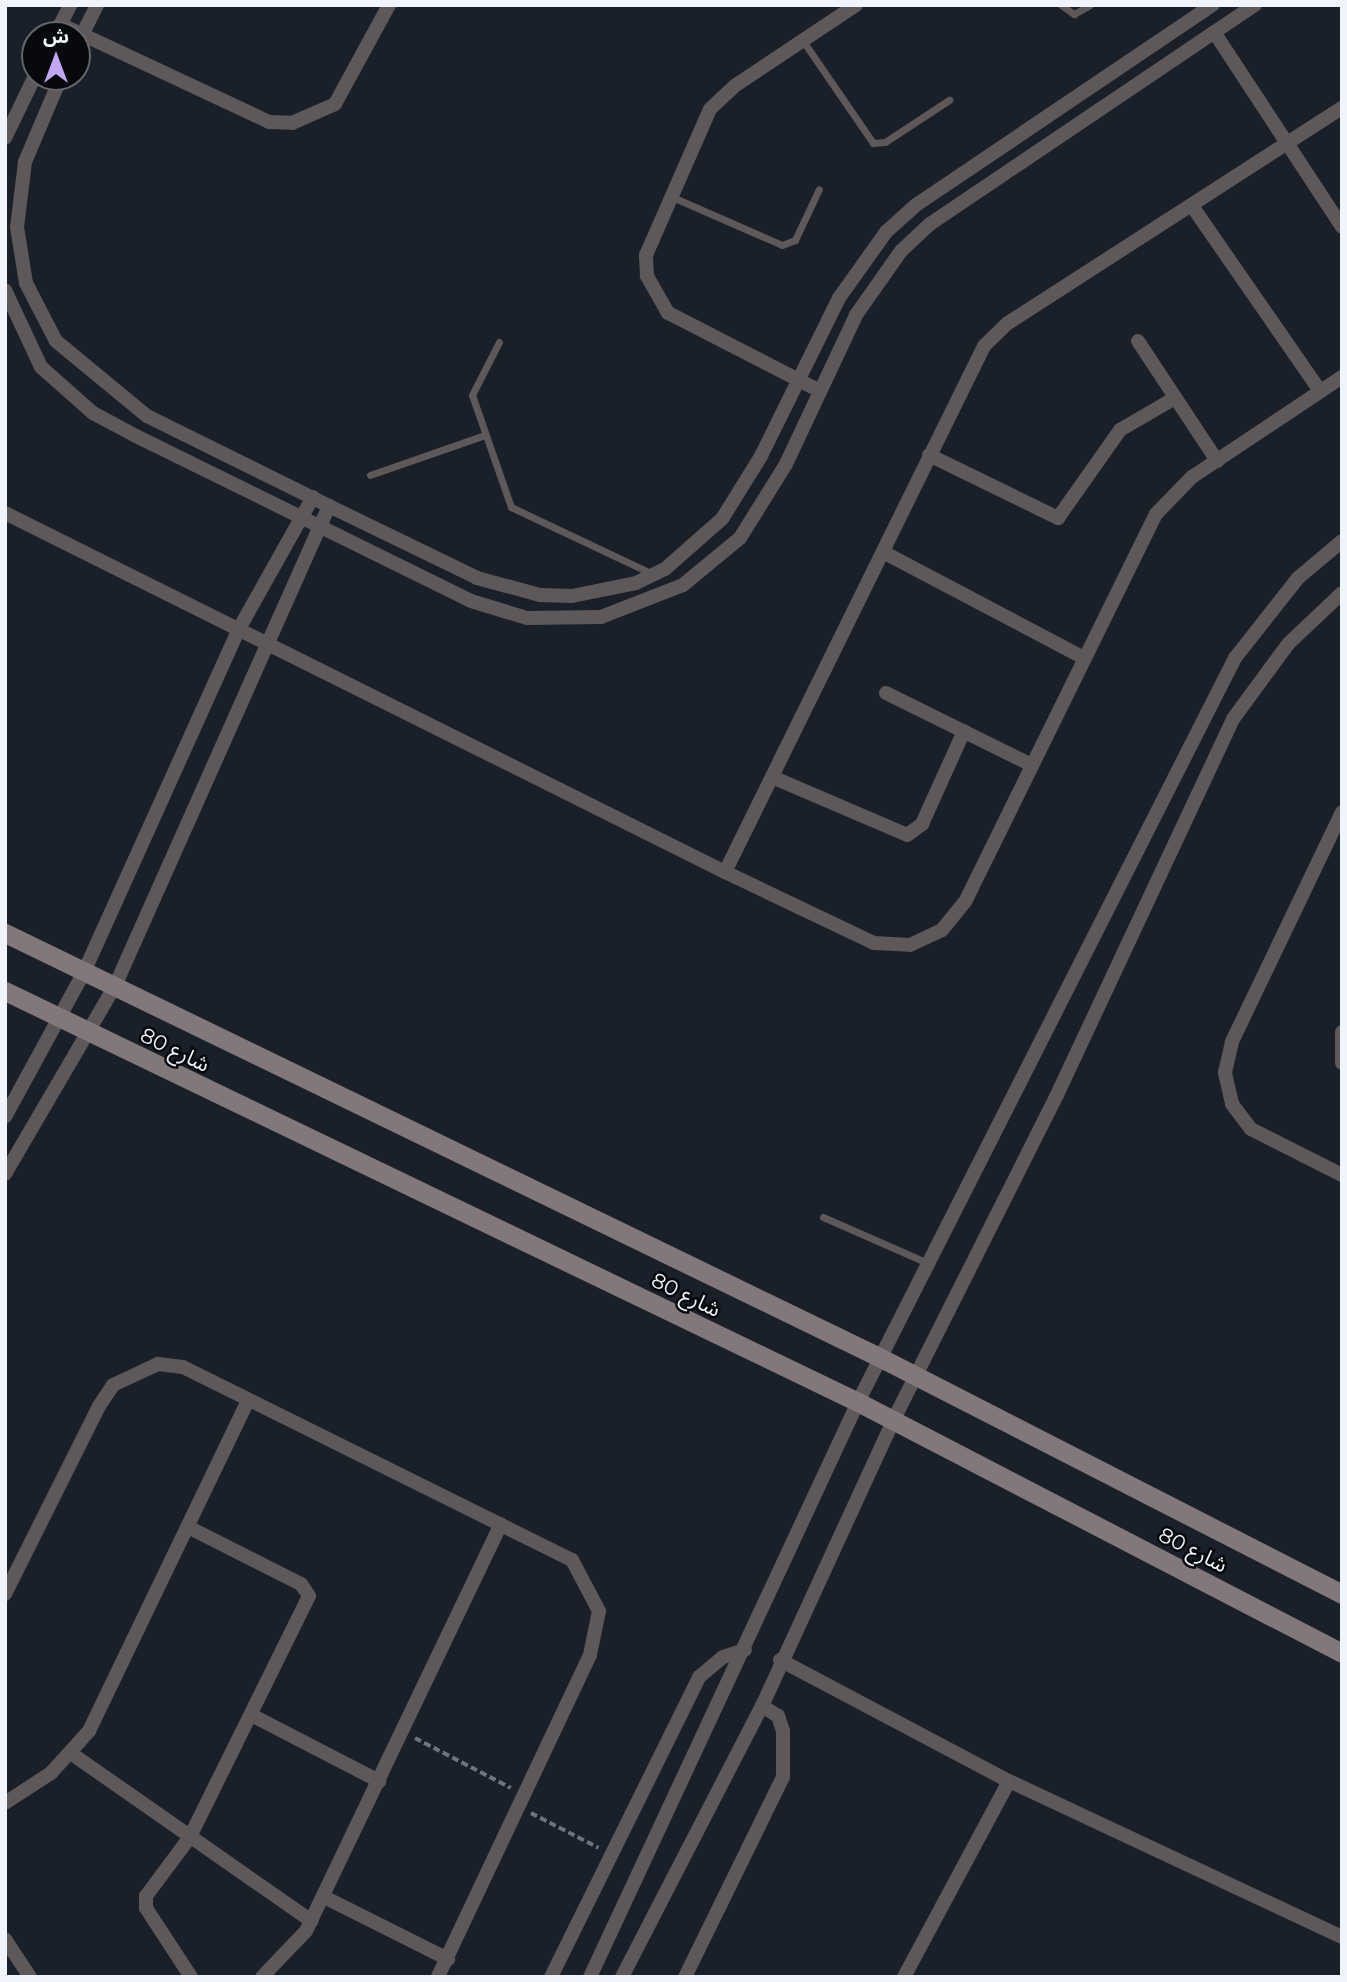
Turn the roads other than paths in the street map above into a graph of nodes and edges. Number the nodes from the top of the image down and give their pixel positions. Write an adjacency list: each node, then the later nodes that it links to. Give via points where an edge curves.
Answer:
1 (70, 5): 9 (street)
2 (97, 5): 10 (street)
3 (389, 5): 13 (street, via 335,104 292,123 269,122)
4 (856, 5): 12 (street)
5 (1060, 5): 6 (lane, via 1074,14)
6 (1090, 5)
7 (1213, 5): 28 (street, via 916,205 860,263)
8 (1255, 5): 11 (street)
9 (62, 21)
10 (89, 21)
11 (1214, 32): 19 (street); 29 (street, via 930,224 876,281)
12 (803, 41): 16 (lane, via 873,143 885,142); 21 (street, via 710,109)
13 (91, 44)
14 (28, 91): 18 (street)
15 (55, 91): 36 (street, via 25,162 20,193 20,259 37,312 55,341 115,396)
16 (949, 100)
17 (1342, 108): 19 (street)
18 (5, 138)
19 (1288, 145): 22 (street); 23 (street)
20 (819, 188): 21 (lane, via 798,236 782,245)
21 (669, 196): 28 (street, via 646,255 654,296 685,325)
22 (1192, 206): 30 (street); 33 (street, via 995,334)
23 (1342, 227)
24 (5, 290): 39 (street, via 41,367 93,413)
25 (1138, 341): 31 (street)
26 (499, 342): 32 (lane, via 472,396)
27 (1342, 377): 30 (street)
28 (799, 380): 29 (street); 43 (street, via 722,519 686,555)
29 (820, 391): 40 (street, via 786,464 740,538 683,585 601,617 556,620 499,611)
30 (1320, 391): 34 (street)
31 (1175, 398): 33 (street, via 1120,430 1058,518); 34 (street)
32 (485, 435): 35 (lane); 43 (lane, via 511,507)
33 (929, 455): 42 (street)
34 (1217, 461): 47 (street, via 1172,493 1156,514)
35 (370, 475)
36 (313, 497): 37 (street); 39 (street)
37 (329, 506): 40 (street); 43 (street, via 508,589 572,596)
38 (5, 513): 45 (street)
39 (300, 522): 40 (street); 45 (street)
40 (318, 530): 46 (street)
41 (1342, 541): 66 (street, via 1298,578 1235,659)
42 (883, 552): 47 (street); 51 (street)
43 (654, 574)
44 (1342, 593): 68 (street, via 1288,644 1233,719)
45 (240, 627): 46 (street); 55 (street)
46 (265, 643): 53 (street); 56 (street)
47 (1084, 658): 50 (street)
48 (886, 693): 49 (street)
49 (964, 731): 50 (street); 51 (street, via 922,824 907,835)
50 (1032, 765): 53 (street, via 960,910 927,939 874,943)
51 (772, 776): 53 (street)
52 (1342, 812): 64 (street, via 1232,1042 1225,1073 1232,1104 1251,1129)
53 (725, 872)
54 (5, 933): 55 (street, شارع 80)
55 (85, 972): 56 (street, شارع 80); 58 (street)
56 (115, 986): 60 (street); 67 (street, شارع 80)
57 (5, 991): 58 (street, شارع 80)
58 (61, 1018): 60 (street, شارع 80); 62 (street)
59 (1342, 1032): 61 (street)
60 (88, 1034): 63 (street); 70 (street, شارع 80)
61 (1342, 1063)
62 (5, 1117)
63 (5, 1174)
64 (1342, 1175)
65 (823, 1217): 66 (lane)
66 (931, 1264): 67 (street)
67 (881, 1358): 68 (street, شارع 80); 70 (street)
68 (918, 1377): 71 (street); 75 (street, شارع 80)
69 (248, 1399): 72 (street); 73 (street); 74 (street, via 183,1367 134,1371 113,1385)
70 (858, 1402): 71 (street, شارع 80); 76 (street)
71 (893, 1421): 77 (street, شارع 80); 78 (street)
72 (501, 1524): 82 (street); 90 (street, via 572,1560 599,1611 590,1655)
73 (188, 1527): 80 (street, via 308,1591 309,1601); 81 (street, via 103,1707)
74 (5, 1594)
75 (1342, 1594)
76 (745, 1650): 95 (street, via 723,1657 699,1677); 96 (street)
77 (1342, 1653)
78 (780, 1660): 79 (street); 83 (street)
79 (762, 1706): 97 (street); 98 (street, via 778,1716 783,1731 783,1777)
80 (254, 1717): 82 (street); 85 (street)
81 (72, 1754): 84 (street); 85 (street)
82 (379, 1781): 86 (street)
83 (1009, 1781): 88 (street); 99 (street)
84 (5, 1803)
85 (190, 1837): 87 (street); 92 (street, via 150,1885 146,1908)
86 (324, 1897): 87 (street); 90 (street)
87 (311, 1921): 93 (street, via 292,1952)
88 (1342, 1937)
89 (5, 1939): 91 (street)
90 (448, 1959): 94 (street)
91 (30, 1977)
92 (191, 1977)
93 (262, 1977)
94 (438, 1977)
95 (551, 1977)
96 (590, 1977)
97 (622, 1977)
98 (685, 1977)
99 (904, 1977)

